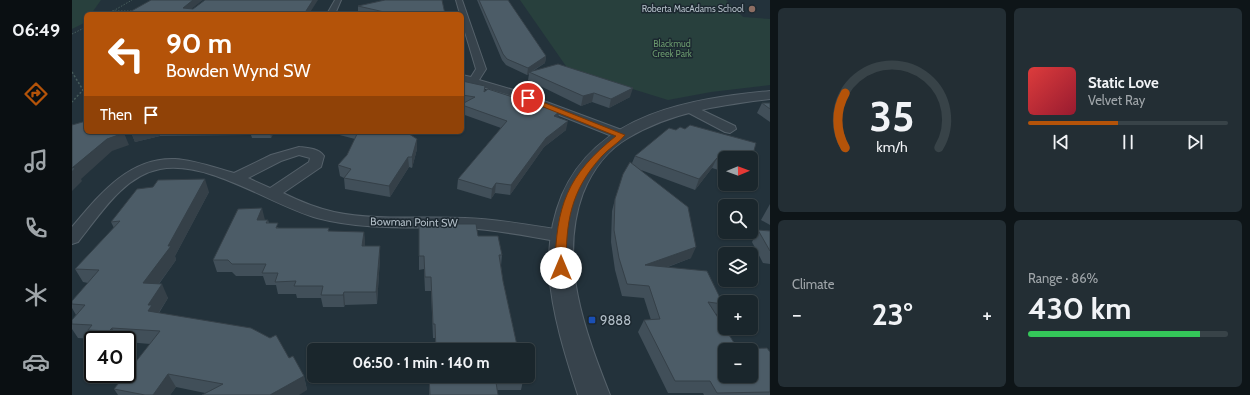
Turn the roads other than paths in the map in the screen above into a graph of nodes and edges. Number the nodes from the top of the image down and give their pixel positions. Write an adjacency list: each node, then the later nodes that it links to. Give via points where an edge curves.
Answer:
1 (338, 0): 3 (street)
2 (459, 0): 4 (street)
3 (332, 12)
4 (463, 12)
5 (464, 16): 7 (street, via 481,69)
6 (464, 78): 7 (street)
7 (474, 80): 11 (street)
8 (770, 95): 9 (street)
9 (691, 109): 10 (street); 11 (street, via 662,117)
10 (730, 129)
11 (622, 135): 14 (street, via 601,152 576,184)
12 (235, 179): 13 (street, Bowman Point SW); 13 (street, via 290,153 307,151 317,156 316,164 312,168); 15 (street, Bowman Point SW, via 175,163 144,168 122,181)
13 (271, 194): 14 (street, Bowman Point SW, via 314,212 353,220 465,223)
14 (561, 236): 16 (street, via 563,293)
15 (72, 238)
16 (594, 395)

